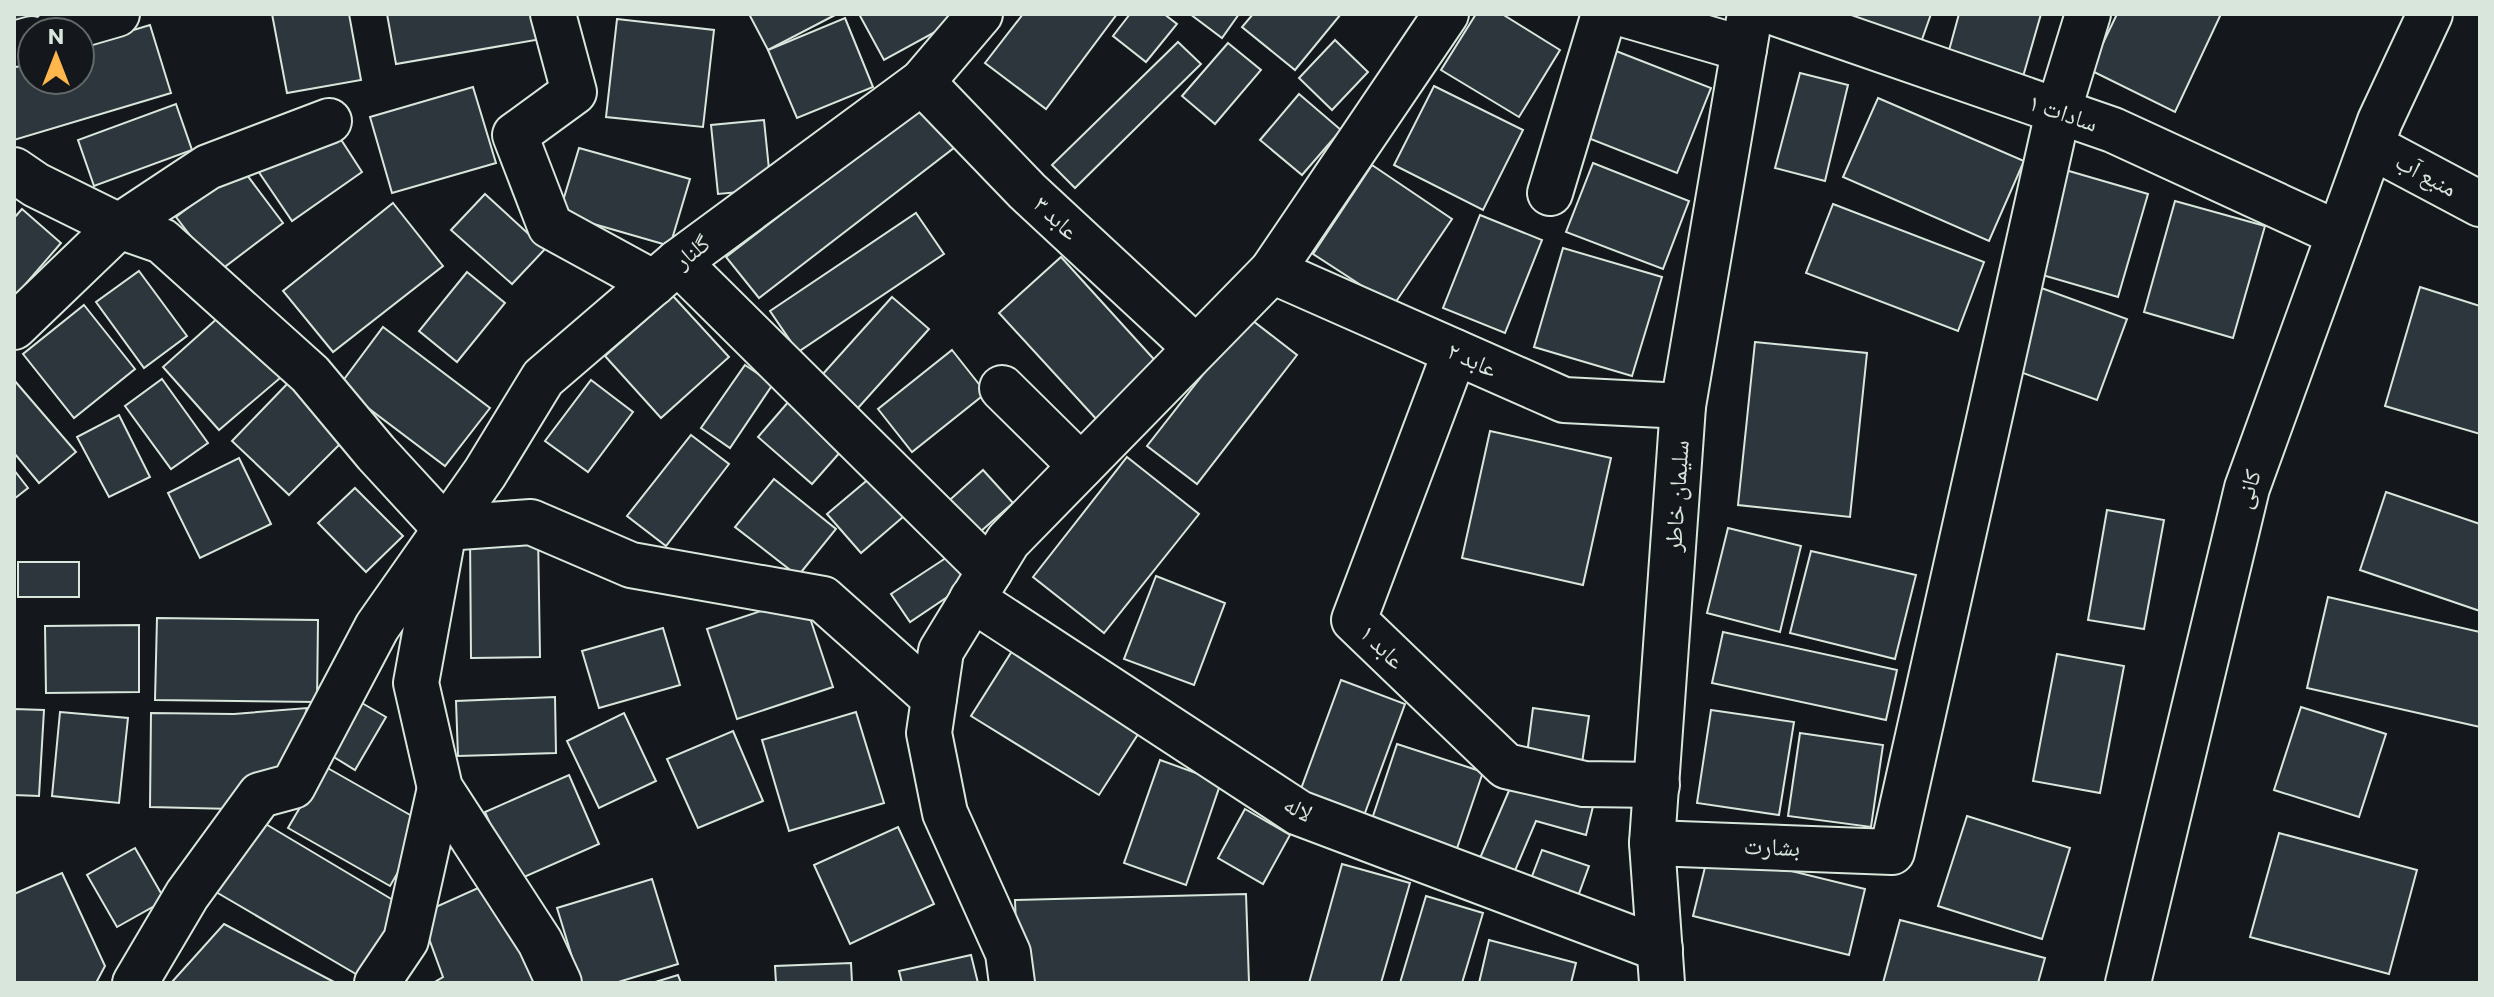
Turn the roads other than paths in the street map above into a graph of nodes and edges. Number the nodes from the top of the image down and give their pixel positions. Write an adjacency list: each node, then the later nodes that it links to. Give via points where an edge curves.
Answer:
1 (117, 14): 10 (street)
2 (553, 14): 22 (street, لاله, via 574,92 515,135 550,226)
3 (980, 14): 12 (street, گلنار)
4 (1446, 14): 21 (street)
5 (1604, 14): 17 (street)
6 (1623, 14): 11 (street)
7 (1778, 14): 13 (street, سادات ۱)
8 (2088, 14): 13 (street)
9 (2430, 14): 15 (street, کانی)
10 (96, 20)
11 (1747, 32): 27 (street, سلیمان خاطر)
12 (922, 82): 22 (street, گلنار); 24 (street, عابد ۳, via 1027,191)
13 (2058, 112): 20 (street, سادات ۱, via 2113,130); 34 (street, بشارت, via 1892,852)
14 (329, 121): 19 (street, via 208,167)
15 (2371, 146): 18 (street, منبع آب); 20 (street, کانی)
16 (14, 170): 19 (street)
17 (1550, 193)
18 (2480, 204)
19 (119, 226): 23 (street); 29 (street, via 162,241 310,374)
20 (2339, 234): 40 (street, کانی, via 2247,488)
21 (1272, 271): 24 (street); 25 (street, عابد ۲)
22 (666, 273): 29 (street, گلنار, via 543,378); 30 (street, لاله)
23 (14, 327)
24 (1196, 348): 28 (street)
25 (1455, 352): 27 (street, عابد ۲, via 1564,400); 32 (street, عابد ۱, via 1354,620 1506,766 1584,784)
26 (1002, 388): 28 (street)
27 (1683, 406): 32 (street, سلیمان خاطر)
28 (1081, 466): 30 (street, via 1008,541)
29 (445, 528): 31 (street, via 531,522 631,565 823,599); 33 (street, via 416,683); 36 (street, گلنار, via 377,627 293,786 260,795 187,895)
30 (981, 585): 31 (street, via 941,651); 35 (street, لاله, via 1299,813)
31 (934, 698): 39 (street, via 929,733 945,813 1008,953)
32 (1657, 785): 34 (street, سلیمان خاطر)
33 (440, 788): 37 (street, via 406,940); 38 (street, via 540,942)
34 (1652, 843): 35 (street, سلیمان خاطر)
35 (1661, 966)
36 (135, 983)
37 (377, 983)
38 (559, 983)
39 (1012, 983)
40 (2128, 983)

